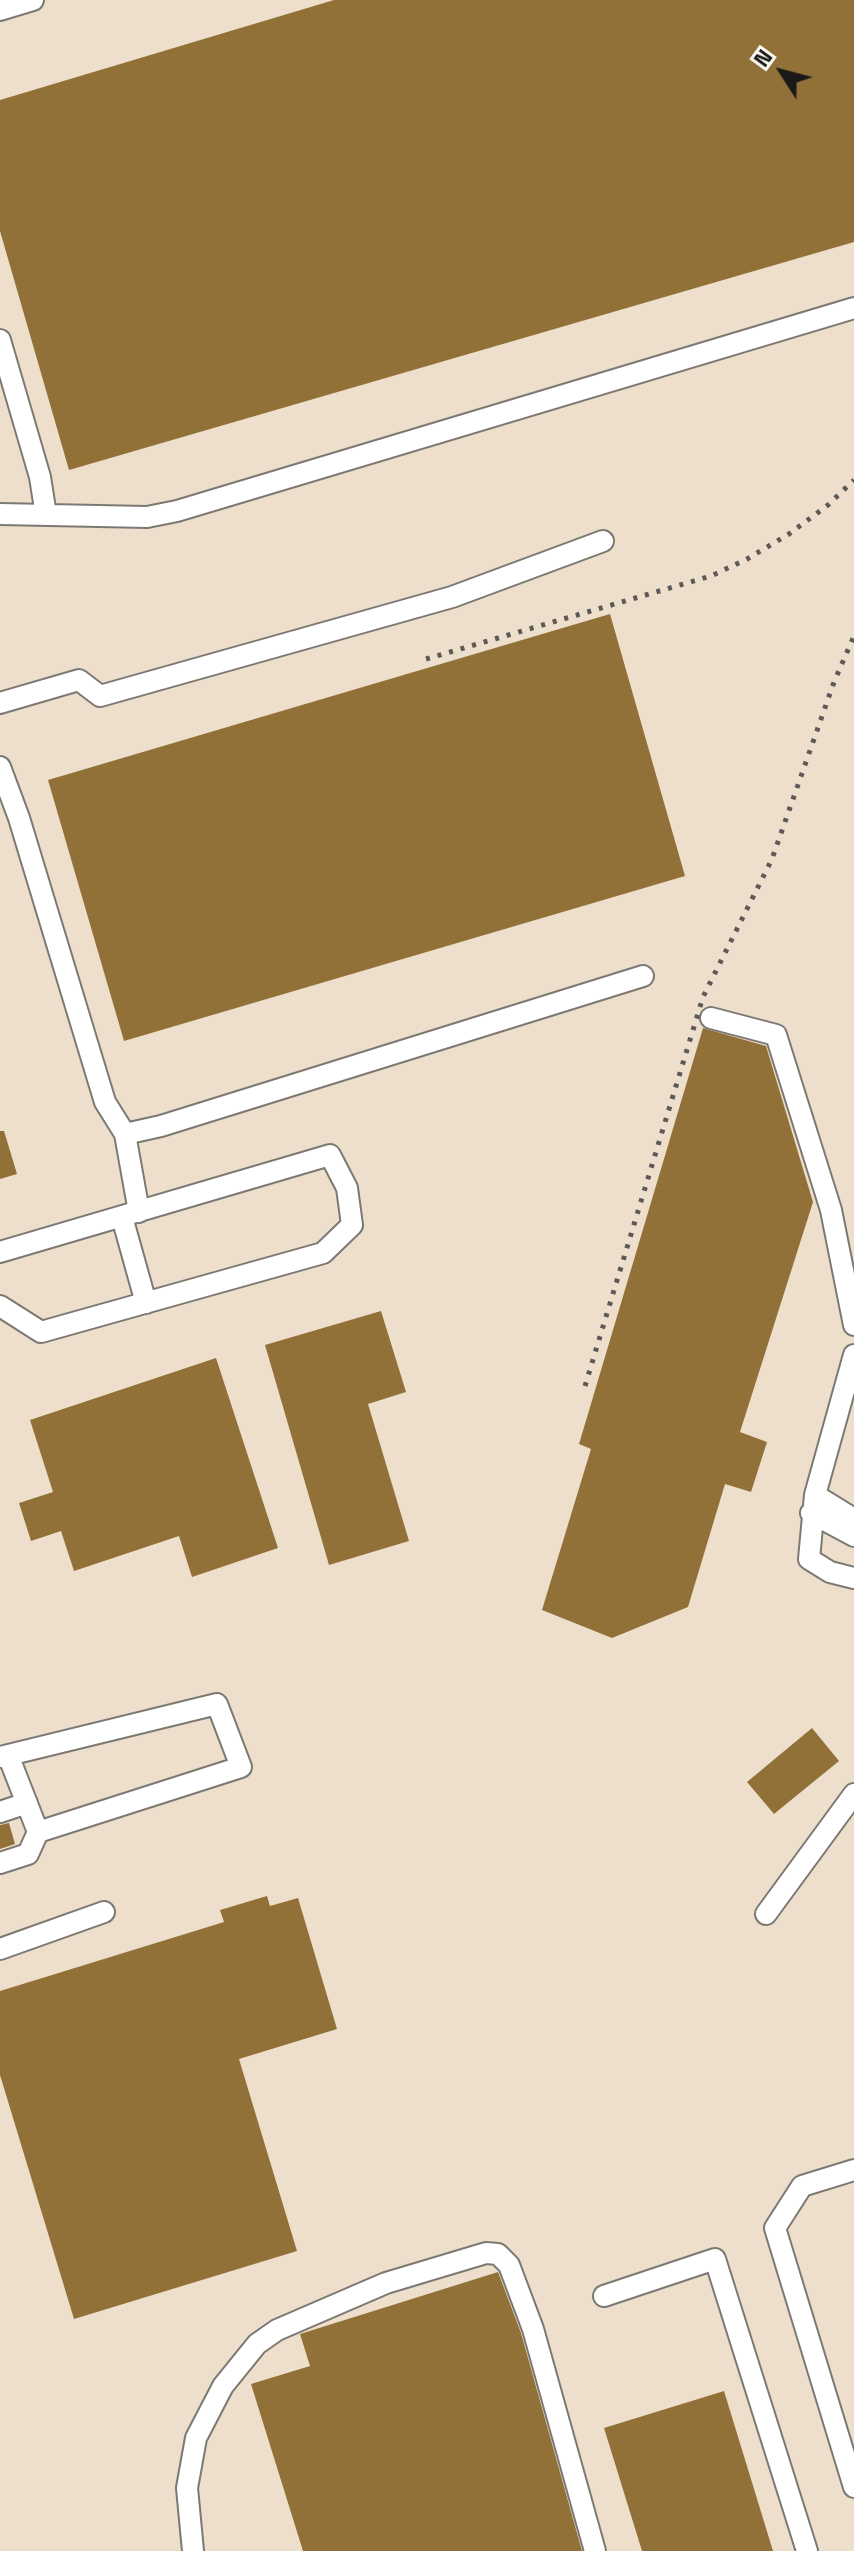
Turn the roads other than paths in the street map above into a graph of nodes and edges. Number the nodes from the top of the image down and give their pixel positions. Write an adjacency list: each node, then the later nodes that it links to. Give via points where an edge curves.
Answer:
1 (33, 0): 2 (street)
2 (0, 10)
3 (854, 308): 6 (street, via 177,511 147,517)
4 (0, 340): 6 (street)
5 (0, 514): 6 (street)
6 (46, 515)
7 (603, 541): 8 (street, via 452,597 100,696 79,680)
8 (0, 703)
9 (0, 767): 12 (street, via 105,1102)
10 (643, 976): 12 (street)
11 (711, 1018): 17 (street, via 776,1035 831,1210)
12 (125, 1134): 13 (street)
13 (130, 1214): 14 (street); 15 (street); 15 (street, via 330,1155 347,1188 352,1225 323,1253)
14 (0, 1252)
15 (146, 1303): 16 (street, via 41,1332)
16 (0, 1306)
17 (854, 1325)
18 (854, 1355): 19 (street)
19 (813, 1504): 20 (street); 21 (street); 22 (street, via 809,1559)
20 (851, 1515)
21 (854, 1536)
22 (854, 1578)
23 (4, 1756): 25 (street); 27 (street, via 217,1704 241,1767)
24 (854, 1794): 30 (street)
25 (27, 1803): 26 (street); 27 (street)
26 (0, 1812)
27 (38, 1832): 28 (street, via 28,1854)
28 (0, 1863)
29 (104, 1912): 31 (street)
30 (766, 1914)
31 (0, 1949)
32 (854, 2170): 34 (street, via 802,2186 775,2228)
33 (604, 2296): 37 (street, via 715,2259)
34 (854, 2487)
35 (193, 2551): 36 (street, via 187,2488 196,2438 223,2386 257,2344 277,2330 386,2283 494,2253 509,2265 533,2329)
36 (595, 2551)
37 (807, 2551)

